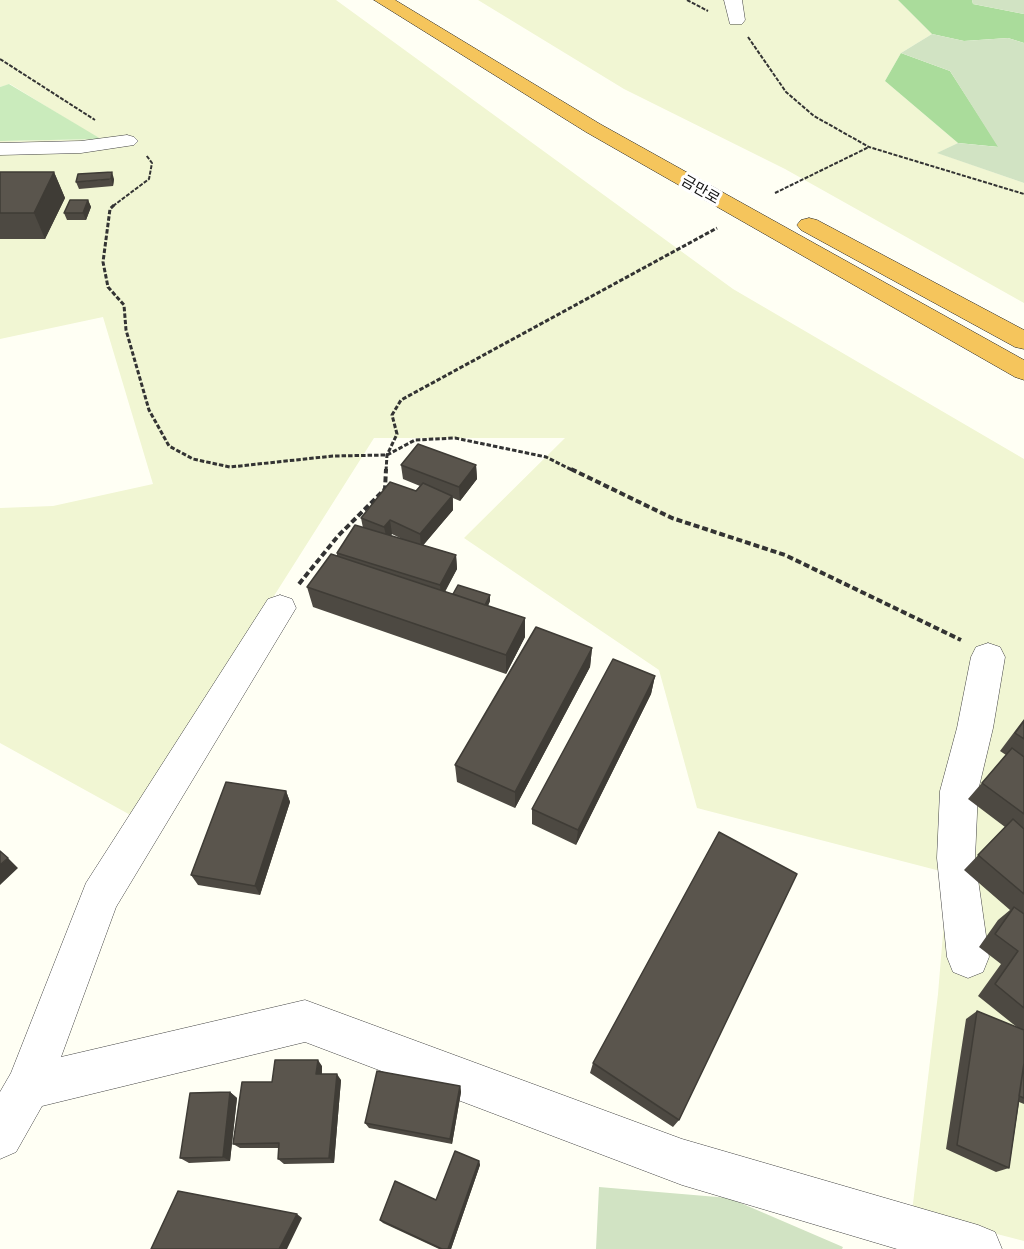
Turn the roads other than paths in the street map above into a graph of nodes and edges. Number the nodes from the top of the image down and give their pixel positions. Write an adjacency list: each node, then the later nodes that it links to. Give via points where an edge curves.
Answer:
1 (382, 0): 10 (highway, 금만로, via 593,128)
2 (416, 0): 7 (highway, 금만로, via 622,124)
3 (733, 0): 4 (street)
4 (736, 20)
5 (127, 141): 6 (street, via 81,147)
6 (0, 149)
7 (771, 197)
8 (787, 213): 9 (highway)
9 (1024, 341)
10 (1024, 372)
11 (280, 608): 14 (street, via 100,897)
12 (988, 657): 13 (street, via 959,791 956,858)
13 (968, 957)
14 (28, 1088): 15 (street); 16 (street, via 305,1021 682,1162)
15 (0, 1136)
16 (978, 1249)

